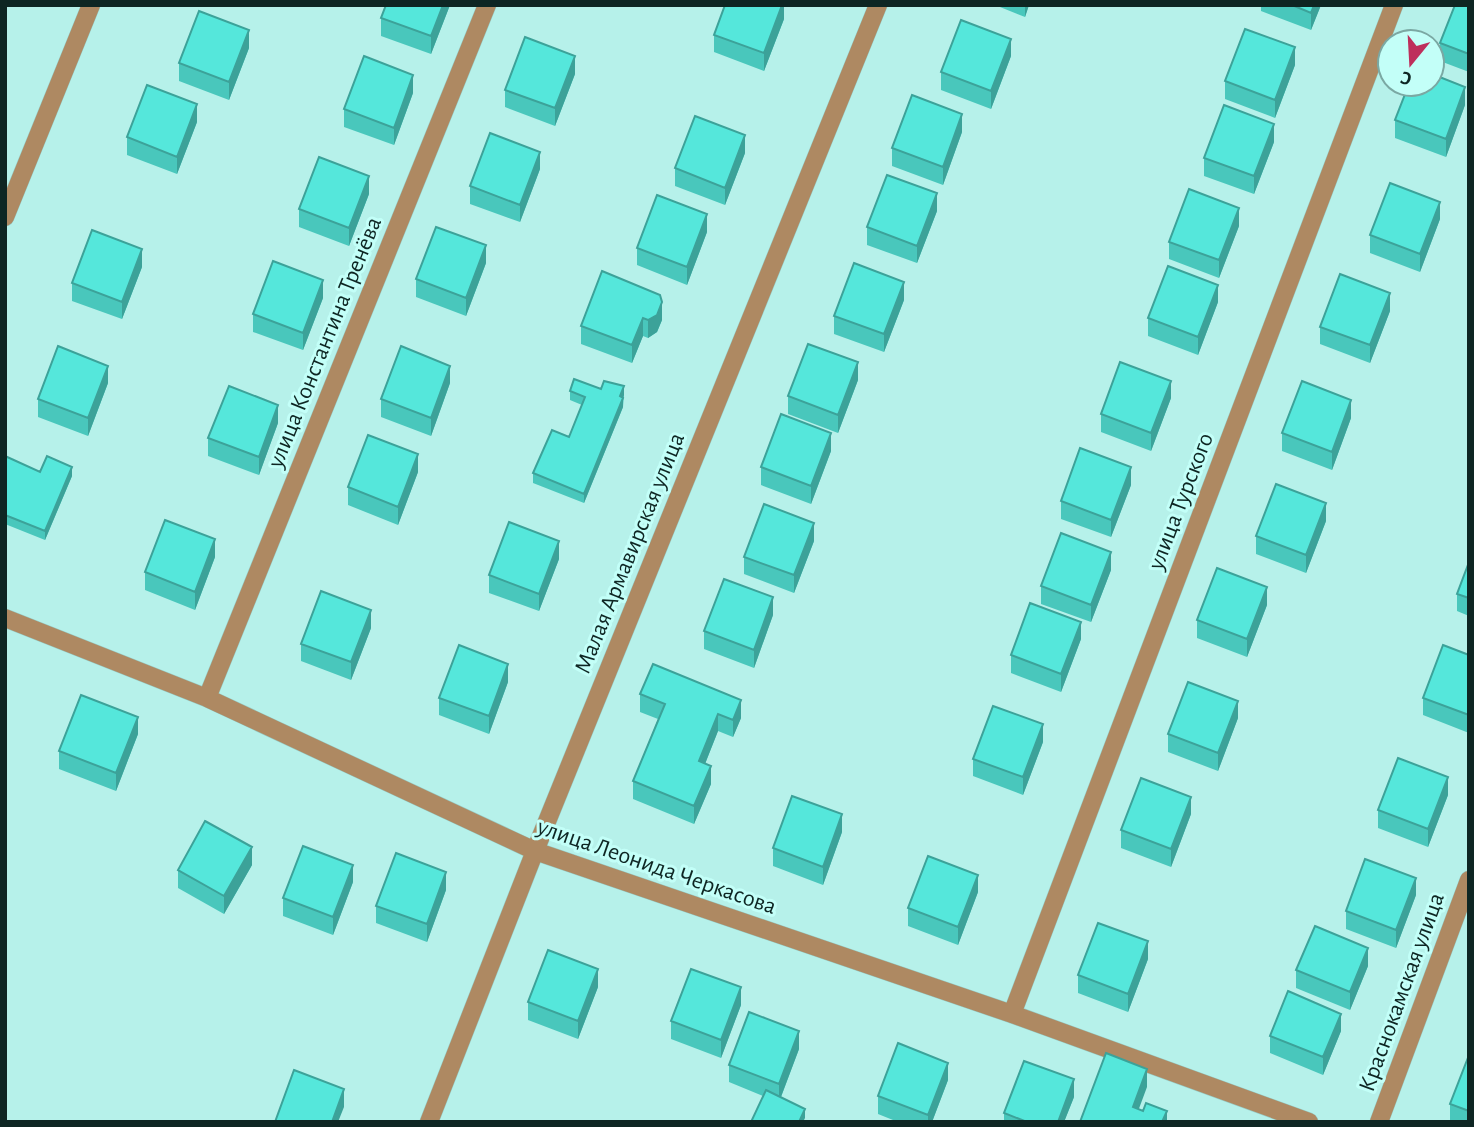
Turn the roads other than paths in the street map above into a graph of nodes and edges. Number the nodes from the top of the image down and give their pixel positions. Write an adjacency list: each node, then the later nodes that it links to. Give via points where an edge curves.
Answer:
1 (91, 5): 5 (street)
2 (487, 5): 7 (street, улица Константина Тренёва)
3 (878, 5): 8 (street, Малая Армавирская улица)
4 (1394, 5): 10 (street, улица Турского)
5 (5, 217)
6 (5, 618): 7 (street, улица Леонида Черкасова)
7 (207, 698): 8 (street, улица Леонида Черкасова)
8 (534, 851): 10 (street, улица Леонида Черкасова); 11 (street, Малая Армавирская улица)
9 (1469, 880): 13 (street, Краснокамская улица)
10 (1012, 1014): 12 (street, улица Леонида Черкасова)
11 (429, 1122)
12 (1309, 1122)
13 (1379, 1122)

